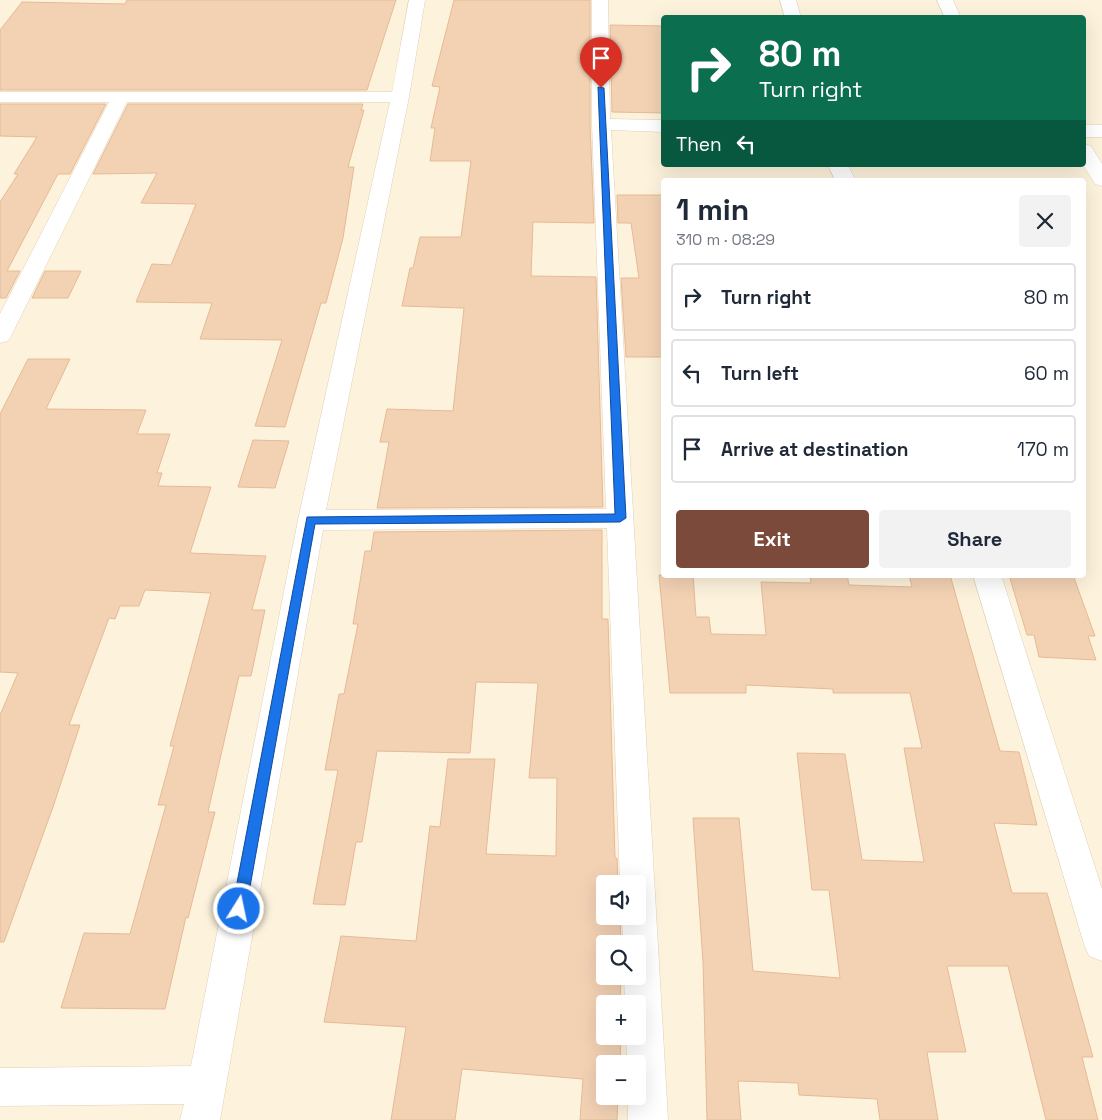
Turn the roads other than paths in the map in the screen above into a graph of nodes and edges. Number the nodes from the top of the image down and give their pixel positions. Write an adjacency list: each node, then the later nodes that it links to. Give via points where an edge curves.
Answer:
1 (417, 0): 9 (street)
2 (600, 0): 10 (street)
3 (788, 0): 5 (street)
4 (945, 0): 6 (street)
5 (792, 15)
6 (952, 15)
7 (0, 96): 8 (street)
8 (121, 97): 9 (street); 16 (street)
9 (400, 97): 18 (street)
10 (601, 124): 11 (street); 17 (street)
11 (661, 126)
12 (1086, 131): 13 (street)
13 (1102, 131)
14 (1086, 153): 15 (street)
15 (1102, 180)
16 (0, 336)
17 (620, 518): 18 (street); 20 (street)
18 (311, 520): 24 (street)
19 (988, 578): 22 (street)
20 (637, 875)
21 (639, 925): 25 (street)
22 (1102, 944)
23 (0, 1087): 24 (street)
24 (204, 1102)
25 (648, 1120)

